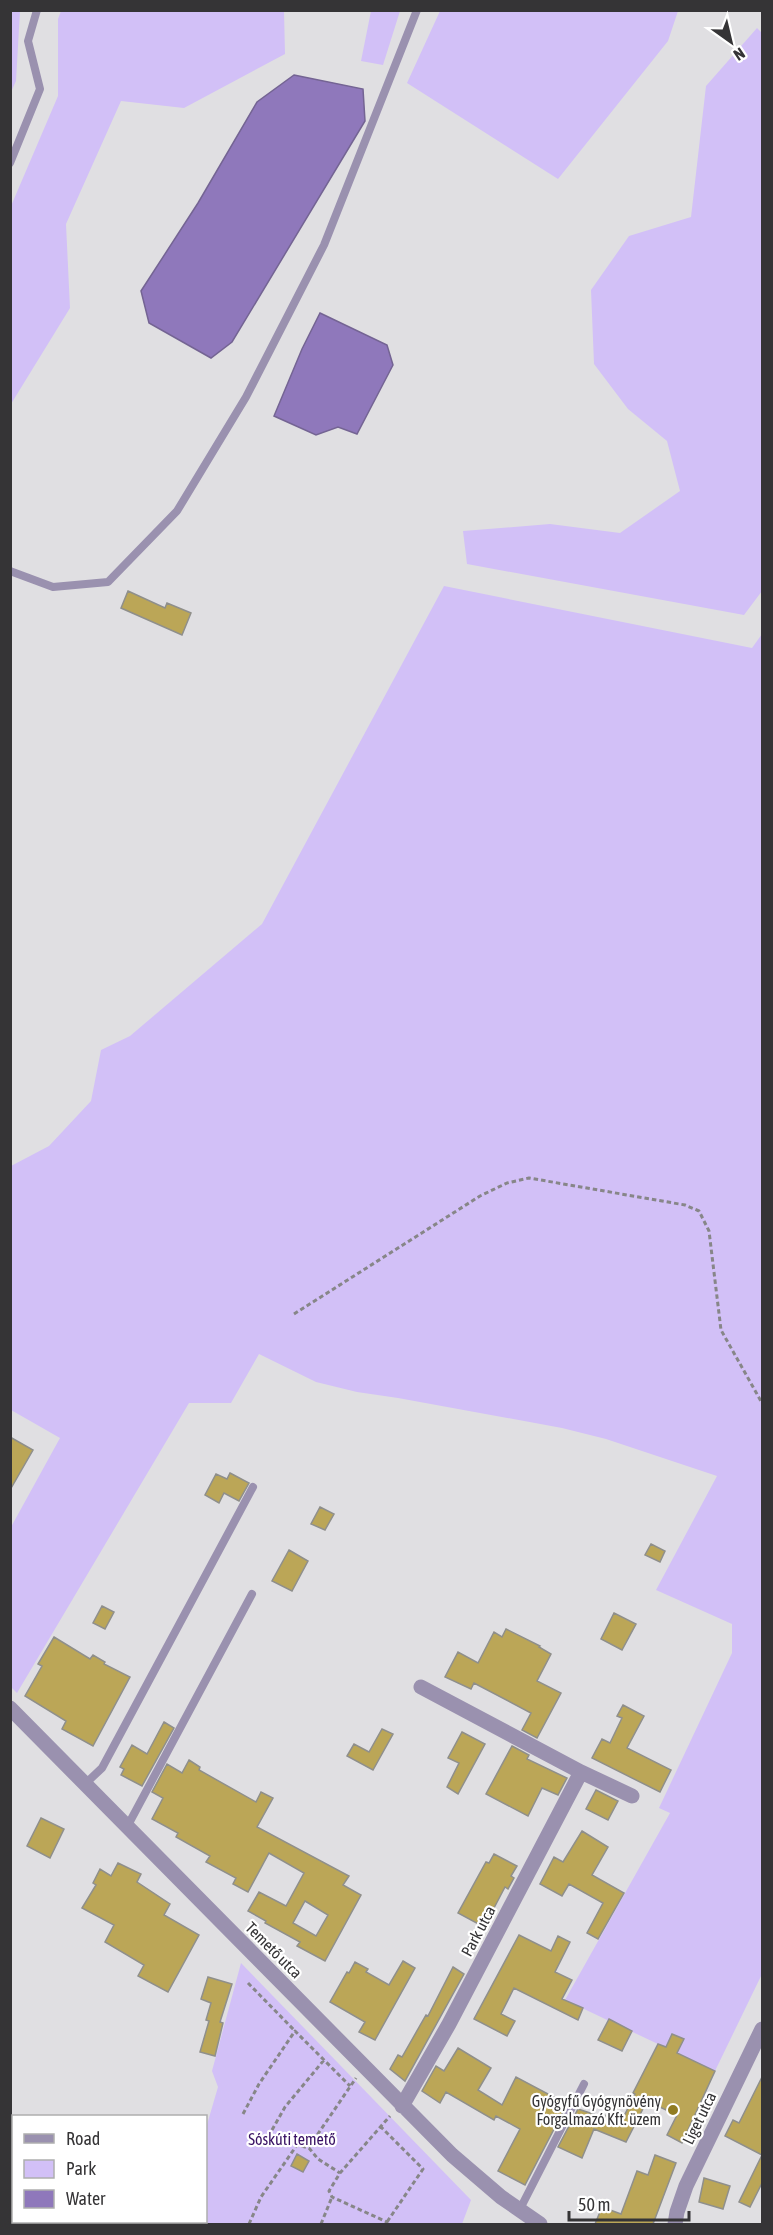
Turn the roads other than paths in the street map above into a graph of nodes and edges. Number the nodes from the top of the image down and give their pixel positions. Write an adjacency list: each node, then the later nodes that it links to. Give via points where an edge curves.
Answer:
1 (37, 10): 3 (lane, via 28,41 40,89)
2 (417, 10): 4 (lane, via 324,245 246,397 177,511 108,582 53,587)
3 (10, 163)
4 (10, 571)
5 (253, 1487): 10 (lane, via 102,1768)
6 (252, 1594): 12 (lane)
7 (421, 1688): 9 (street)
8 (10, 1708): 10 (street, Temető utca)
9 (581, 1772): 11 (street); 15 (street, Park utca)
10 (85, 1784): 12 (street, Temető utca)
11 (632, 1796)
12 (128, 1827): 15 (street, Temető utca)
13 (762, 2029): 18 (street, Liget utca, via 686,2186)
14 (584, 2084): 16 (lane)
15 (402, 2106): 16 (street, Temető utca, via 452,2155)
16 (520, 2209): 17 (street, Temető utca)
17 (540, 2224)
18 (675, 2224)

